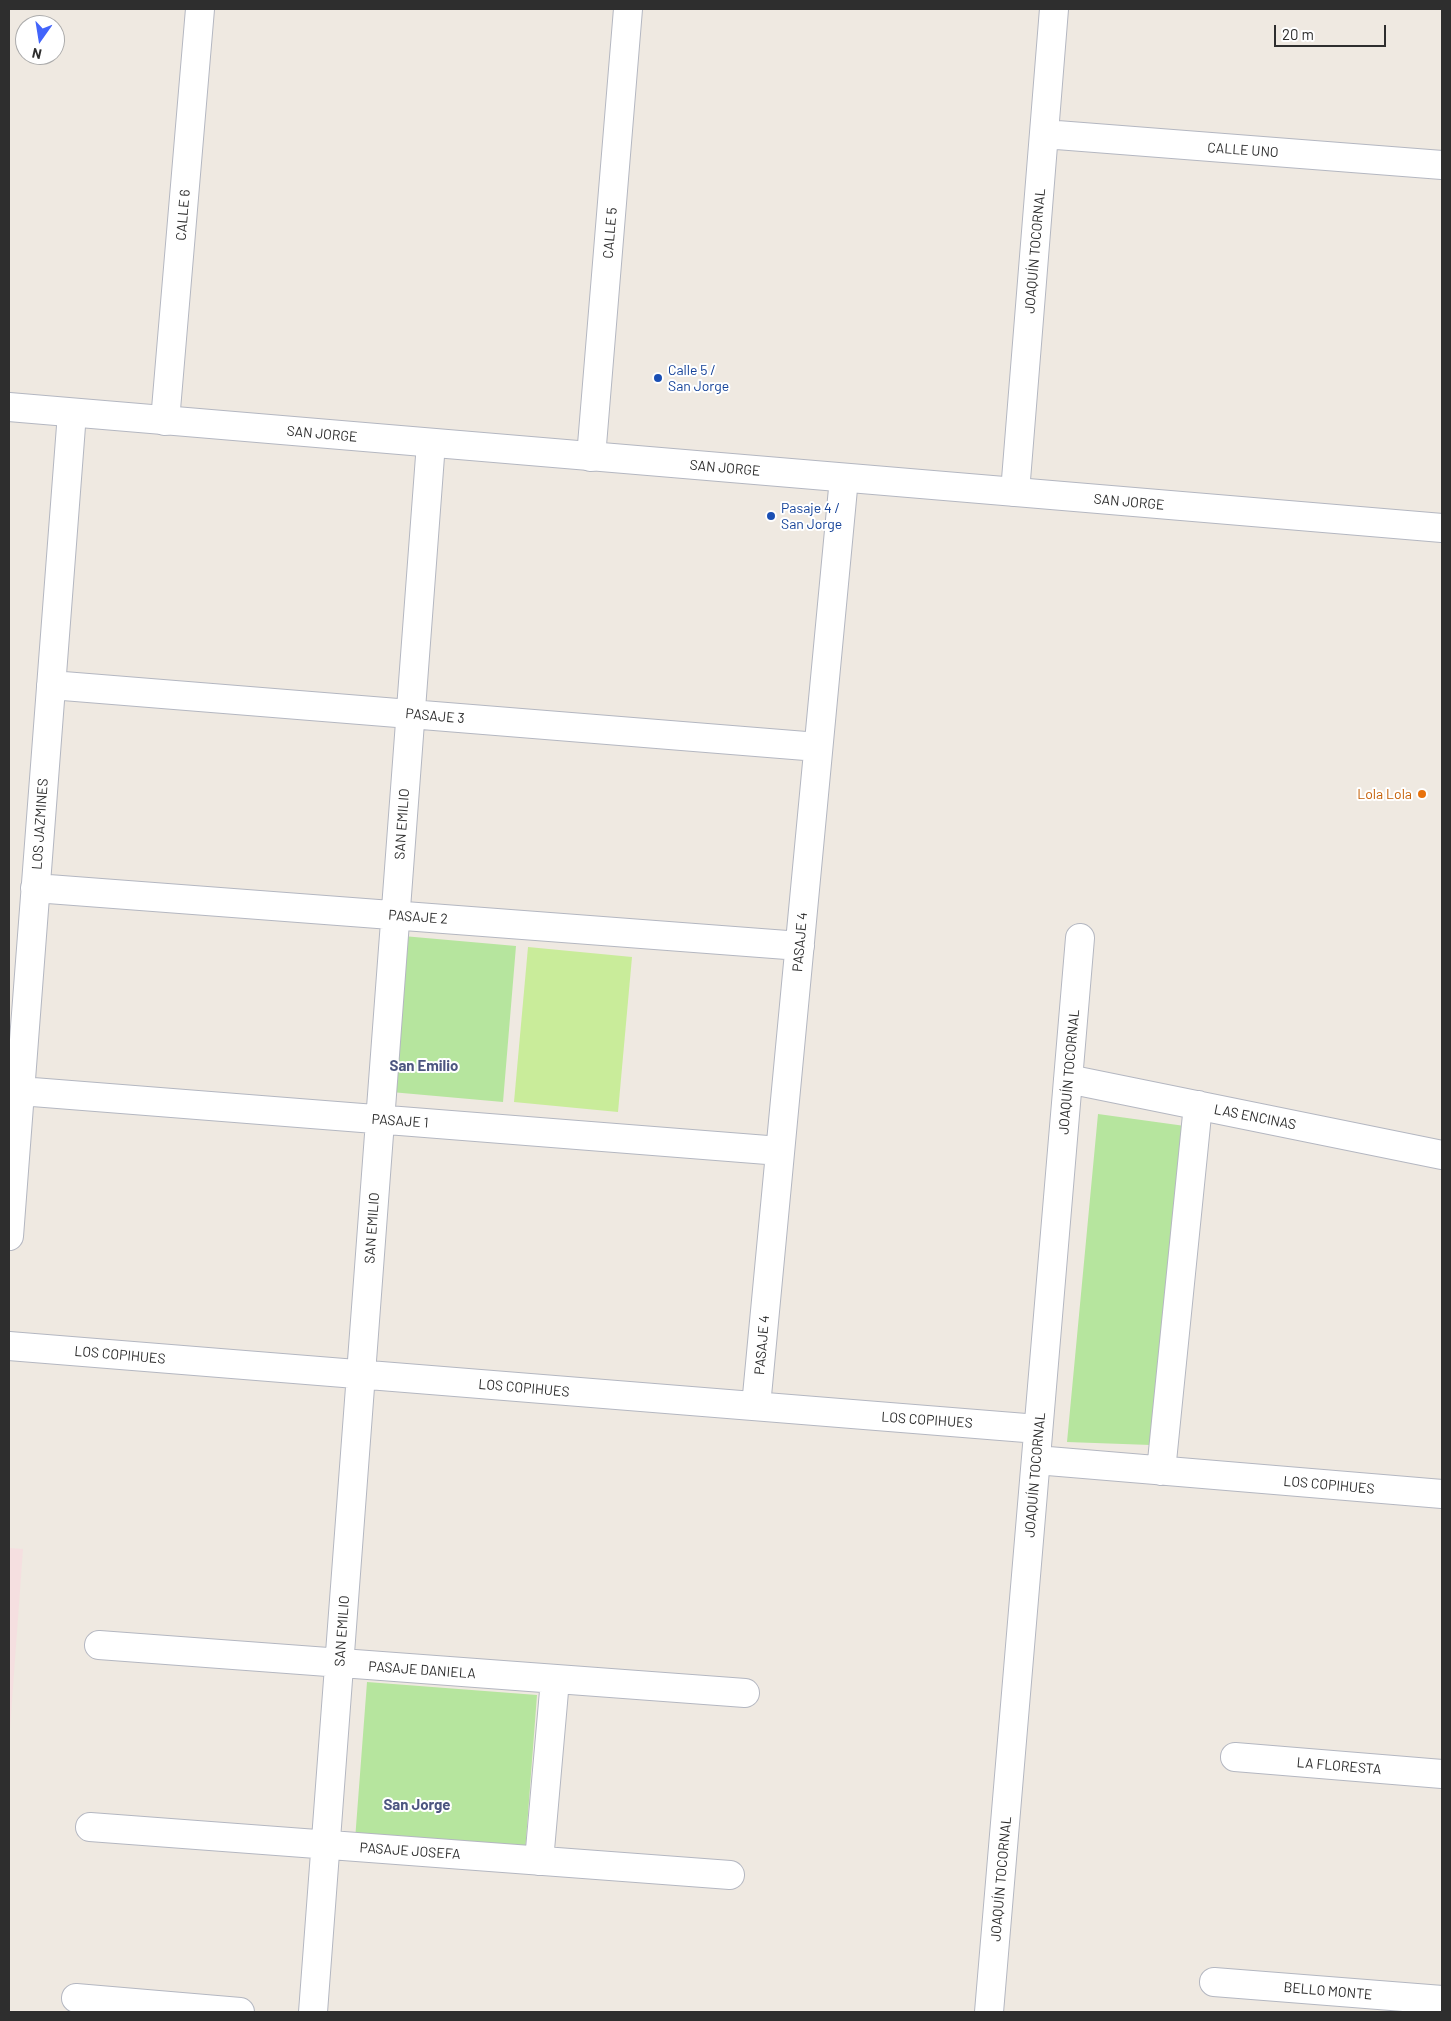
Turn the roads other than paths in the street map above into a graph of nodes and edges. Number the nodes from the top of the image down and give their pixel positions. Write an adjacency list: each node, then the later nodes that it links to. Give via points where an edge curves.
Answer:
1 (200, 9): 8 (street, CALLE 6)
2 (628, 9): 10 (street, CALLE 5)
3 (1054, 9): 4 (street, JOAQUÍN TOCORNAL)
4 (1044, 134): 5 (street, CALLE UNO); 12 (street, JOAQUÍN TOCORNAL)
5 (1442, 165)
6 (9, 408): 7 (street, SAN JORGE)
7 (72, 413): 8 (street, SAN JORGE); 14 (street, LOS JAZMINES)
8 (165, 421): 9 (street, SAN JORGE)
9 (431, 443): 10 (street, SAN JORGE); 15 (street, SAN EMILIO)
10 (591, 457): 11 (street, SAN JORGE)
11 (844, 478): 12 (street, SAN JORGE); 16 (street, PASAJE 4)
12 (1016, 492): 13 (street, SAN JORGE)
13 (1442, 528)
14 (51, 685): 15 (street, PASAJE 3); 17 (street, LOS JAZMINES)
15 (410, 714): 16 (street, PASAJE 3); 18 (street, SAN EMILIO)
16 (818, 746): 20 (street, PASAJE 4)
17 (35, 888): 18 (street, PASAJE 2); 22 (street, LOS JAZMINES)
18 (396, 915): 20 (street, PASAJE 2); 24 (street, SAN EMILIO)
19 (1080, 938): 21 (street, JOAQUÍN TOCORNAL)
20 (800, 946): 25 (street, PASAJE 4)
21 (1068, 1079): 23 (street, LAS ENCINAS); 31 (street, JOAQUÍN TOCORNAL)
22 (20, 1092): 24 (street, PASAJE 1); 27 (street, LOS JAZMINES)
23 (1198, 1105): 26 (street, LAS ENCINAS); 33 (street)
24 (380, 1120): 25 (street, PASAJE 1); 29 (street, SAN EMILIO)
25 (780, 1151): 30 (street, PASAJE 4)
26 (1442, 1155)
27 (9, 1236)
28 (9, 1346): 29 (street, LOS COPIHUES)
29 (361, 1375): 30 (street, LOS COPIHUES); 36 (street, SAN EMILIO)
30 (756, 1406): 31 (street, LOS COPIHUES)
31 (1038, 1429): 32 (street, JOAQUÍN TOCORNAL)
32 (1036, 1460): 33 (street, LOS COPIHUES); 50 (street, JOAQUÍN TOCORNAL)
33 (1161, 1470): 34 (street, LOS COPIHUES)
34 (1442, 1494)
35 (99, 1645): 36 (street, PASAJE DANIELA)
36 (340, 1664): 37 (street, PASAJE DANIELA); 42 (street, SAN EMILIO)
37 (554, 1680): 38 (street, PASAJE DANIELA); 43 (street)
38 (745, 1693)
39 (1235, 1757): 40 (street, LA FLORESTA)
40 (1442, 1774)
41 (90, 1827): 42 (street, PASAJE JOSEFA)
42 (326, 1845): 43 (street, PASAJE JOSEFA); 49 (street, SAN EMILIO)
43 (539, 1861): 44 (street, PASAJE JOSEFA)
44 (730, 1874)
45 (1214, 1982): 47 (street, BELLO MONTE)
46 (76, 1998): 48 (street)
47 (1442, 2000)
48 (240, 2012)
49 (313, 2012)
50 (989, 2012)

